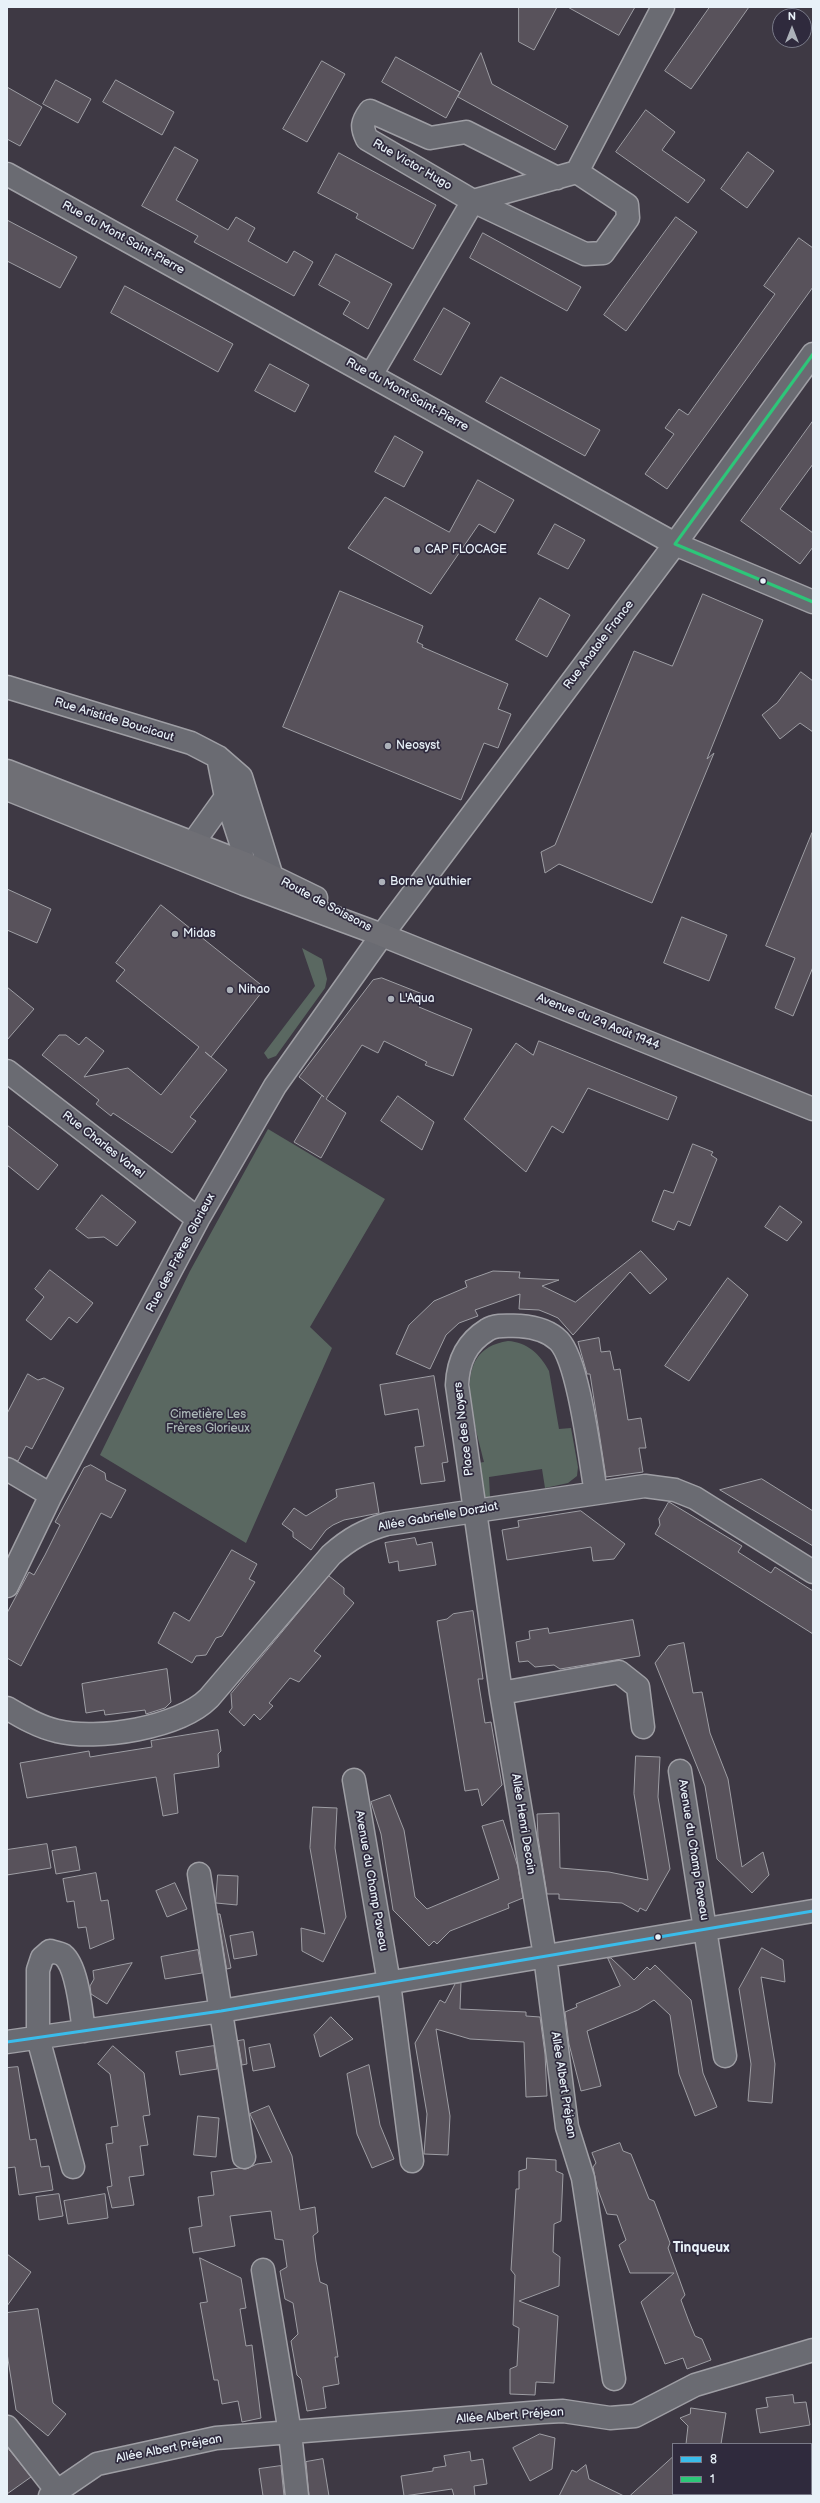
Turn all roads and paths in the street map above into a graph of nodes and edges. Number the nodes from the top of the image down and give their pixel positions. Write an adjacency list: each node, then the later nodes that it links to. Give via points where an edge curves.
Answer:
1 (663, 7): 2 (street)
2 (577, 172): 4 (street); 5 (street, Rue Victor Hugo, via 627,205 628,218 603,253 585,254)
3 (7, 174): 7 (street, Rue du Mont Saint-Pierre)
4 (557, 178): 5 (street); 5 (street, Rue Victor Hugo, via 466,132 430,138 370,111 363,121 362,130 367,139)
5 (473, 201): 7 (street)
6 (813, 354): 8 (street, Rue Anatole France)
7 (371, 375): 8 (street, Rue du Mont Saint-Pierre)
8 (676, 544): 9 (street, Rue du Mont Saint-Pierre); 18 (street, Rue Anatole France)
9 (813, 602)
10 (7, 687): 11 (street, Rue Aristide Boucicaut, via 192,744)
11 (218, 757): 14 (street); 17 (street, Rue Aristide Boucicaut, via 241,778)
12 (7, 771): 15 (main road, Route de Soissons)
13 (7, 789): 16 (main road, Route de Soissons)
14 (226, 797): 15 (street); 16 (street, via 241,843)
15 (193, 843): 16 (main road, Route de Soissons)
16 (244, 873): 17 (main road, Route de Soissons); 18 (main road, Route de Soissons)
17 (272, 877): 18 (main road, Route de Soissons)
18 (382, 935): 20 (main road, Avenue du 29 Août 1944); 21 (street, Rue des Frères Glorieux, via 275,1086)
19 (7, 1072): 21 (street, Rue Charles Vanel)
20 (813, 1109)
21 (198, 1219): 24 (street, Rue des Frères Glorieux)
22 (7, 1469): 24 (street)
23 (596, 1493): 25 (street, Allée Gabrielle Dorziat); 25 (street, Place des Noyers, via 573,1366 567,1353 559,1341 547,1332 533,1327 490,1328 476,1336 460,1360 458,1373 457,1385); 26 (street, Allée Gabrielle Dorziat, via 645,1486 675,1490 695,1498)
24 (51, 1495): 27 (street, Rue des Frères Glorieux)
25 (474, 1510): 28 (street, Allée Henri Decoin); 29 (street, Allée Gabrielle Dorziat, via 387,1524 367,1530 349,1540 314,1573 209,1698 186,1715 163,1723 92,1736 55,1731)
26 (813, 1572)
27 (7, 1586)
28 (502, 1692): 30 (street, via 619,1672 638,1687); 36 (street, Allée Henri Decoin)
29 (7, 1708)
30 (643, 1727)
31 (680, 1771): 35 (street, Avenue du Champ Paveau)
32 (354, 1780): 37 (street, Avenue du Champ Paveau)
33 (199, 1874): 38 (street)
34 (813, 1911): 35 (street, Avenue du Champ Paveau)
35 (706, 1929): 36 (street, Avenue du Champ Paveau); 42 (street, Avenue du Champ Paveau)
36 (545, 1956): 37 (street, Avenue du Champ Paveau); 48 (street, Allée Albert Préjean, via 567,2127 583,2178)
37 (389, 1983): 38 (street, Avenue du Champ Paveau); 44 (street, Avenue du Champ Paveau)
38 (221, 2011): 39 (street, Avenue du Champ Paveau); 43 (street)
39 (84, 2031): 40 (street, Avenue du Champ Paveau); 40 (street, via 76,1983 70,1965 62,1955 50,1951 42,1958 38,1970)
40 (38, 2038): 41 (street, Avenue du Champ Paveau); 45 (street)
41 (7, 2042)
42 (725, 2056)
43 (244, 2157)
44 (412, 2161)
45 (73, 2167)
46 (262, 2270): 50 (street)
47 (813, 2350): 50 (street, Allée Albert Préjean, via 695,2385 635,2416 610,2418 563,2411)
48 (614, 2379)
49 (7, 2427): 51 (street, Allée Albert Préjean)
50 (290, 2433): 51 (street, Allée Albert Préjean, via 216,2438 97,2464); 52 (street)
51 (53, 2494)
52 (298, 2496)

